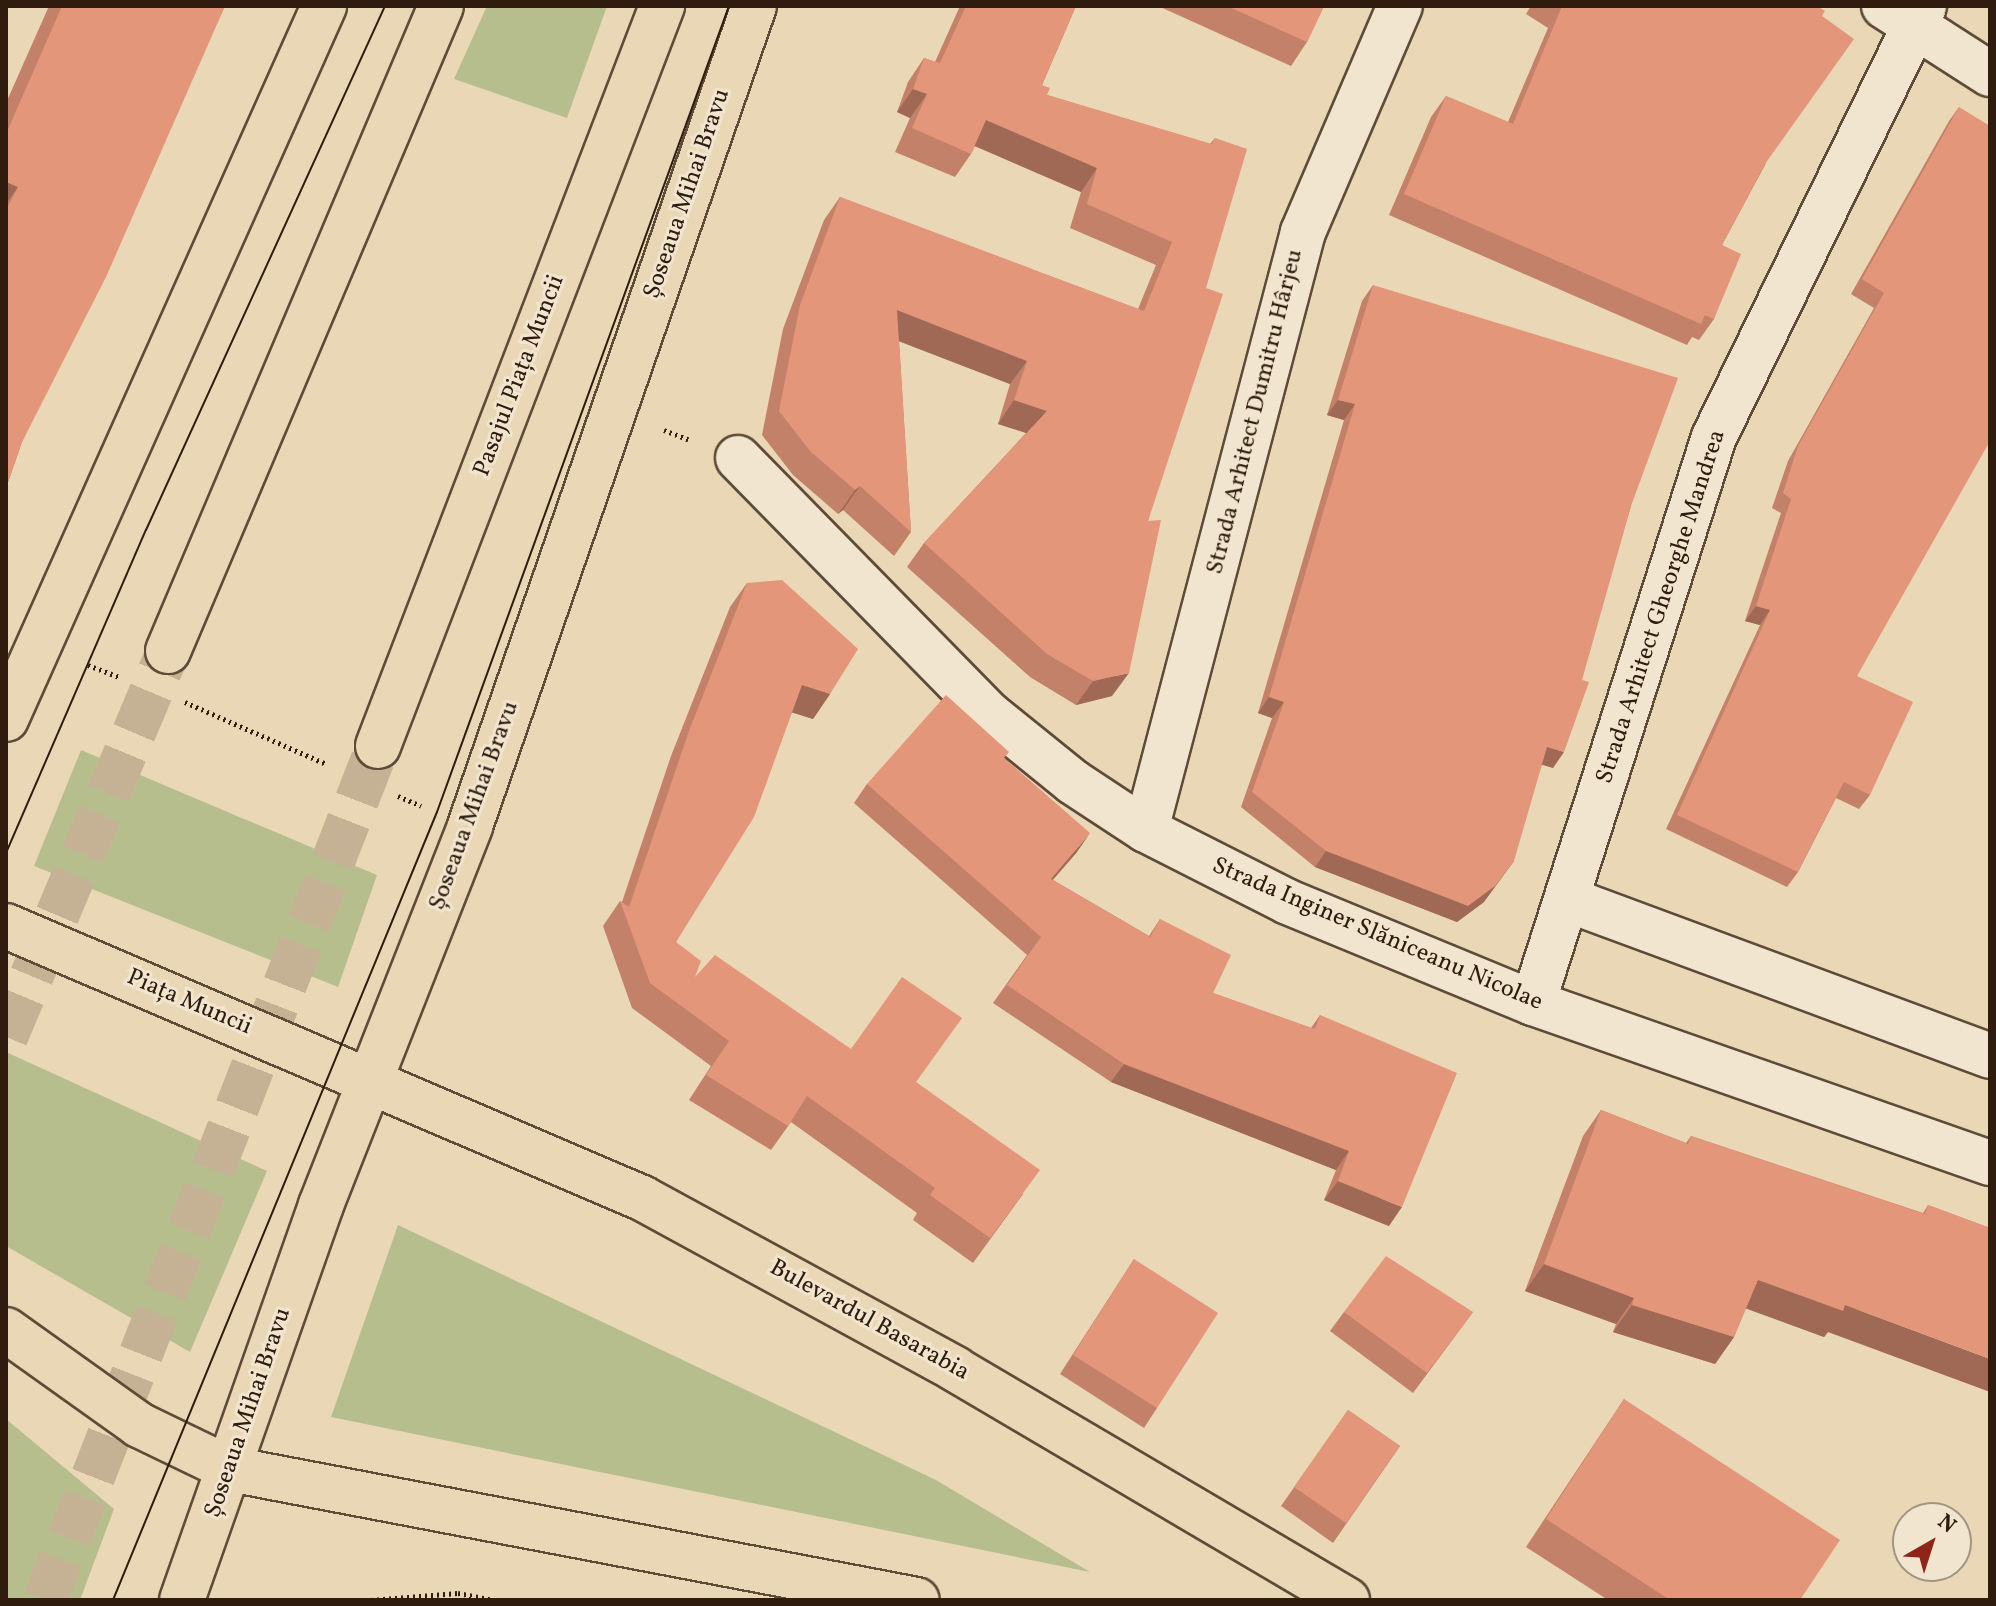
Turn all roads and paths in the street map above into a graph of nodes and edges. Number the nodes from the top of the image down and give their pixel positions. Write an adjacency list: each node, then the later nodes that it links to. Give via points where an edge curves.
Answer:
1 (324, 6): 10 (main road, via 55,601)
2 (441, 6): 11 (main road)
3 (662, 6): 15 (main road, Pasajul Piața Muncii)
4 (754, 6): 8 (main road, Șoseaua Mihai Bravu)
5 (1400, 6): 19 (street, Strada Arhitect Dumitru Hârjeu, via 1303,232)
6 (1907, 12): 7 (street); 20 (street, Strada Arhitect Gheorghe Mandrea, via 1714,437)
7 (1990, 74)
8 (611, 410): 9 (path); 18 (main road, Șoseaua Mihai Bravu)
9 (738, 458): 19 (street, Strada Inginer Slăniceanu Nicolae, via 989,714 1073,782)
10 (21, 643): 12 (path); 14 (main road)
11 (168, 651)
12 (130, 681)
13 (172, 697): 16 (path)
14 (6, 719)
15 (378, 746)
16 (331, 767)
17 (384, 790): 18 (path)
18 (470, 826): 24 (main road, Șoseaua Mihai Bravu)
19 (1146, 830): 22 (street, Strada Inginer Slăniceanu Nicolae, via 1288,902)
20 (1569, 900): 22 (street, Strada Arhitect Gheorghe Mandrea); 23 (street)
21 (6, 926): 24 (main road, Piața Muncii)
22 (1533, 1003): 25 (street, Strada Inginer Slăniceanu Nicolae)
23 (1990, 1056)
24 (371, 1080): 27 (main road, Șoseaua Mihai Bravu, via 321,1205); 32 (main road, Bulevardul Basarabia, via 656,1205 969,1377)
25 (1990, 1163)
26 (6, 1330): 27 (main road, via 139,1425)
27 (230, 1469): 28 (main road, Șoseaua Mihai Bravu); 31 (main road)
28 (182, 1600)
29 (371, 1600): 30 (path, via 458,1593)
30 (493, 1600)
31 (917, 1600)
32 (1347, 1600)

